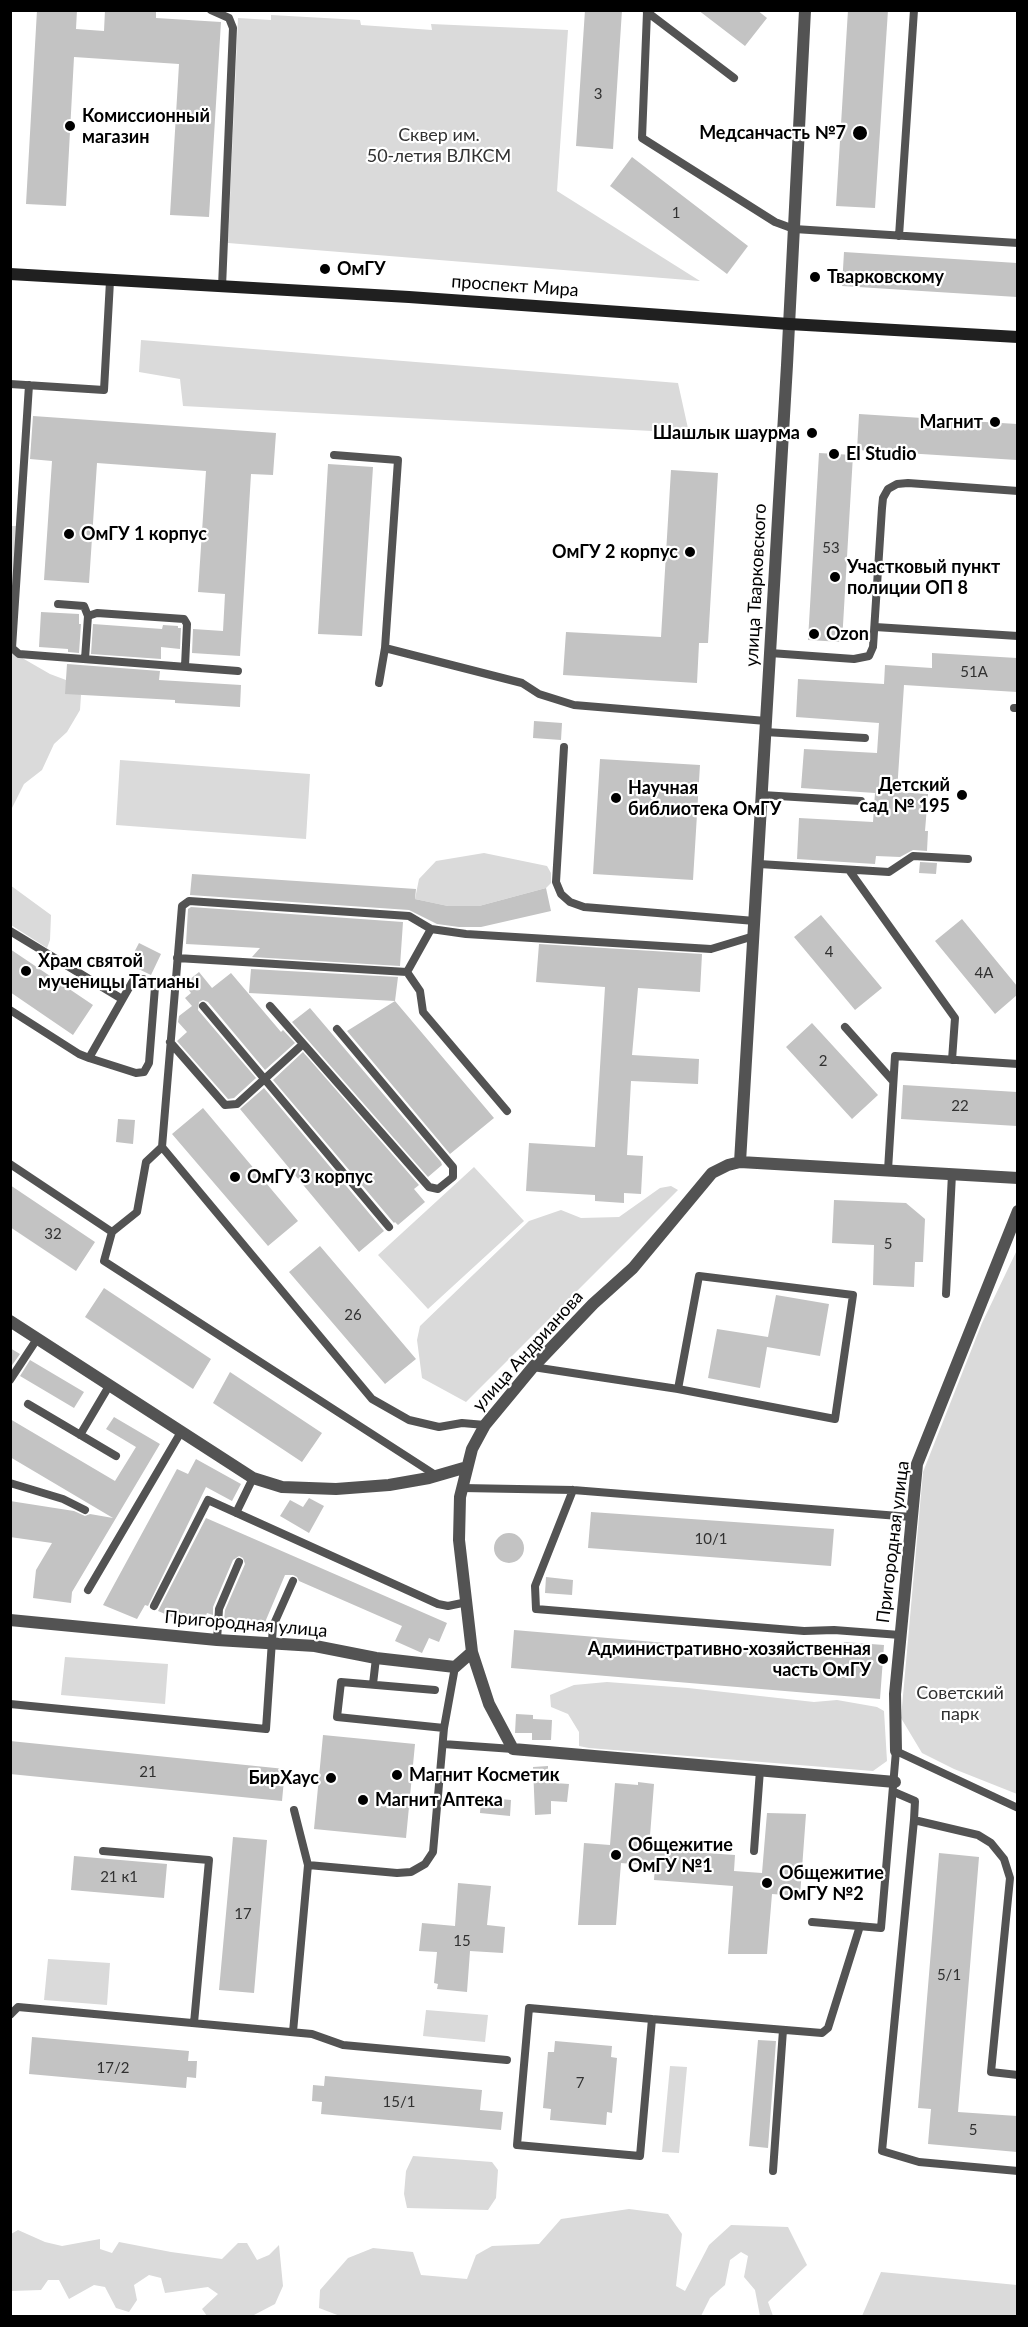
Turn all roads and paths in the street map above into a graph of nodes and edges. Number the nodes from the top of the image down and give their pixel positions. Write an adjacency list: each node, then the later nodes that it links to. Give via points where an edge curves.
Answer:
1 (210, 10): 10 (lane, via 229,18 233,28)
2 (914, 10): 6 (lane)
3 (804, 11): 5 (street, улица Тварковского)
4 (734, 78): 5 (lane, via 647,12 642,138 775,222)
5 (794, 229): 6 (lane); 11 (street, улица Тварковского)
6 (899, 236): 7 (lane)
7 (1017, 243)
8 (10, 274): 9 (main road, проспект Мира)
9 (110, 281): 10 (main road, проспект Мира); 14 (lane, via 104,390)
10 (222, 287): 11 (main road, проспект Мира)
11 (789, 324): 12 (main road, проспект Мира); 22 (street, улица Тварковского)
12 (1017, 337)
13 (10, 384): 14 (lane)
14 (29, 385): 23 (lane, via 12,648 19,654)
15 (334, 455): 21 (lane, via 398,460)
16 (1017, 491): 19 (lane, via 908,483 888,489 882,508)
17 (58, 604): 18 (lane, via 84,606)
18 (88, 616): 23 (lane); 24 (lane, via 97,613 184,619)
19 (875, 627): 20 (lane); 22 (lane, via 869,656 854,659)
20 (1017, 636)
21 (385, 648): 26 (lane); 27 (lane, via 522,682 539,694 574,705)
22 (770, 653): 27 (street, улица Тварковского)
23 (86, 659): 24 (lane)
24 (184, 666): 25 (lane)
25 (238, 670)
26 (380, 683)
27 (766, 726): 28 (lane); 30 (street, улица Тварковского)
28 (865, 738)
29 (564, 747): 35 (lane, via 556,882 561,894 584,907)
30 (762, 795): 31 (lane); 33 (street, улица Тварковского)
31 (861, 801)
32 (968, 859): 34 (lane, via 913,856 888,872)
33 (759, 864): 34 (lane); 35 (street, улица Тварковского)
34 (849, 870): 50 (lane, via 955,1018)
35 (754, 921): 38 (street, улица Тварковского)
36 (431, 929): 38 (lane, via 711,949); 39 (lane, via 409,916 189,901 182,906); 40 (lane)
37 (10, 931): 41 (lane)
38 (754, 936): 56 (street, улица Тварковского)
39 (177, 958): 40 (lane); 47 (lane)
40 (407, 972): 54 (lane, via 420,991 423,1012)
41 (122, 999): 49 (lane); 49 (lane, via 134,979 155,987 149,1063 144,1072)
42 (203, 1006): 52 (lane)
43 (270, 1006): 48 (lane)
44 (10, 1010): 49 (lane)
45 (844, 1027): 53 (lane)
46 (337, 1029): 48 (lane, via 453,1167 453,1178 438,1189 429,1187)
47 (170, 1042): 52 (lane, via 225,1105 237,1104); 55 (lane)
48 (303, 1044): 52 (lane)
49 (89, 1058)
50 (952, 1060): 51 (lane); 53 (lane, via 895,1056)
51 (1017, 1064)
52 (264, 1080): 62 (lane)
53 (894, 1081): 58 (lane)
54 (507, 1111)
55 (162, 1147): 63 (lane, via 146,1162 137,1212); 72 (lane, via 372,1399 409,1420 439,1427)
56 (740, 1162): 58 (street, улица Андрианова); 67 (street, улица Андрианова, via 712,1173 633,1268)
57 (10, 1164): 63 (lane)
58 (888, 1170): 59 (street, улица Андрианова)
59 (952, 1174): 60 (street, улица Андрианова); 64 (lane)
60 (1017, 1178)
61 (1017, 1211): 84 (street, Пригородная улица, via 917,1464)
62 (389, 1227)
63 (112, 1232): 77 (lane, via 104,1261)
64 (946, 1294)
65 (10, 1321): 66 (street)
66 (37, 1339): 68 (lane); 69 (street)
67 (533, 1367): 70 (lane); 72 (street, улица Андрианова)
68 (10, 1380)
69 (109, 1386): 73 (street); 74 (lane)
70 (678, 1389): 70 (lane, via 699,1276 853,1295 835,1419)
71 (28, 1404): 74 (lane)
72 (485, 1425): 76 (street, улица Андрианова)
73 (182, 1432): 78 (street); 87 (lane)
74 (80, 1435): 75 (lane)
75 (116, 1456)
76 (467, 1467): 77 (street); 80 (street)
77 (437, 1476): 78 (street, via 336,1489 282,1487)
78 (253, 1478): 83 (lane)
79 (10, 1483): 82 (lane)
80 (462, 1488): 81 (lane); 88 (street, via 459,1540)
81 (573, 1490): 84 (lane); 91 (lane, via 535,1586 536,1609)
82 (85, 1510)
83 (236, 1513): 88 (lane, via 438,1604); 89 (lane, via 208,1500)
84 (911, 1517): 91 (street, Пригородная улица)
85 (239, 1562): 92 (lane, via 219,1609)
86 (293, 1581): 93 (lane, via 273,1626)
87 (88, 1590)
88 (466, 1602): 94 (street)
89 (154, 1606)
90 (10, 1620): 92 (street, Пригородная улица)
91 (900, 1635): 103 (street, Пригородная улица)
92 (218, 1640): 93 (street, Пригородная улица)
93 (272, 1644): 95 (street, Пригородная улица, via 315,1646); 99 (lane, via 266,1729)
94 (472, 1652): 96 (street); 102 (street, via 489,1704)
95 (376, 1658): 96 (street, Пригородная улица); 97 (lane)
96 (455, 1667): 100 (lane)
97 (373, 1684): 98 (lane); 100 (lane, via 341,1682 338,1717)
98 (435, 1690)
99 (10, 1704)
100 (444, 1728): 101 (lane)
101 (443, 1744): 102 (lane); 111 (lane, via 433,1852 425,1864 411,1872 397,1873)
102 (513, 1749): 104 (street)
103 (896, 1751): 105 (lane); 106 (lane)
104 (760, 1770): 105 (street); 110 (lane)
105 (894, 1787): 108 (lane, via 915,1801); 113 (lane, via 881,1928)
106 (1017, 1808)
107 (294, 1810): 111 (lane)
108 (914, 1820): 120 (lane, via 978,1835 1004,1859 1010,1878 991,2072); 122 (lane, via 882,2151 920,2162)
109 (103, 1851): 116 (lane, via 208,1860)
110 (754, 1851)
111 (308, 1865): 118 (lane)
112 (812, 1922): 113 (lane)
113 (860, 1926): 117 (lane, via 828,2028 822,2033)
114 (10, 2015): 116 (lane, via 18,2007)
115 (652, 2019): 115 (lane, via 640,2156 516,2145 529,2008); 117 (lane)
116 (194, 2023): 118 (lane)
117 (783, 2030): 121 (lane)
118 (293, 2032): 119 (lane, via 343,2045)
119 (507, 2060)
120 (1017, 2074)
121 (773, 2171)
122 (1017, 2171)

